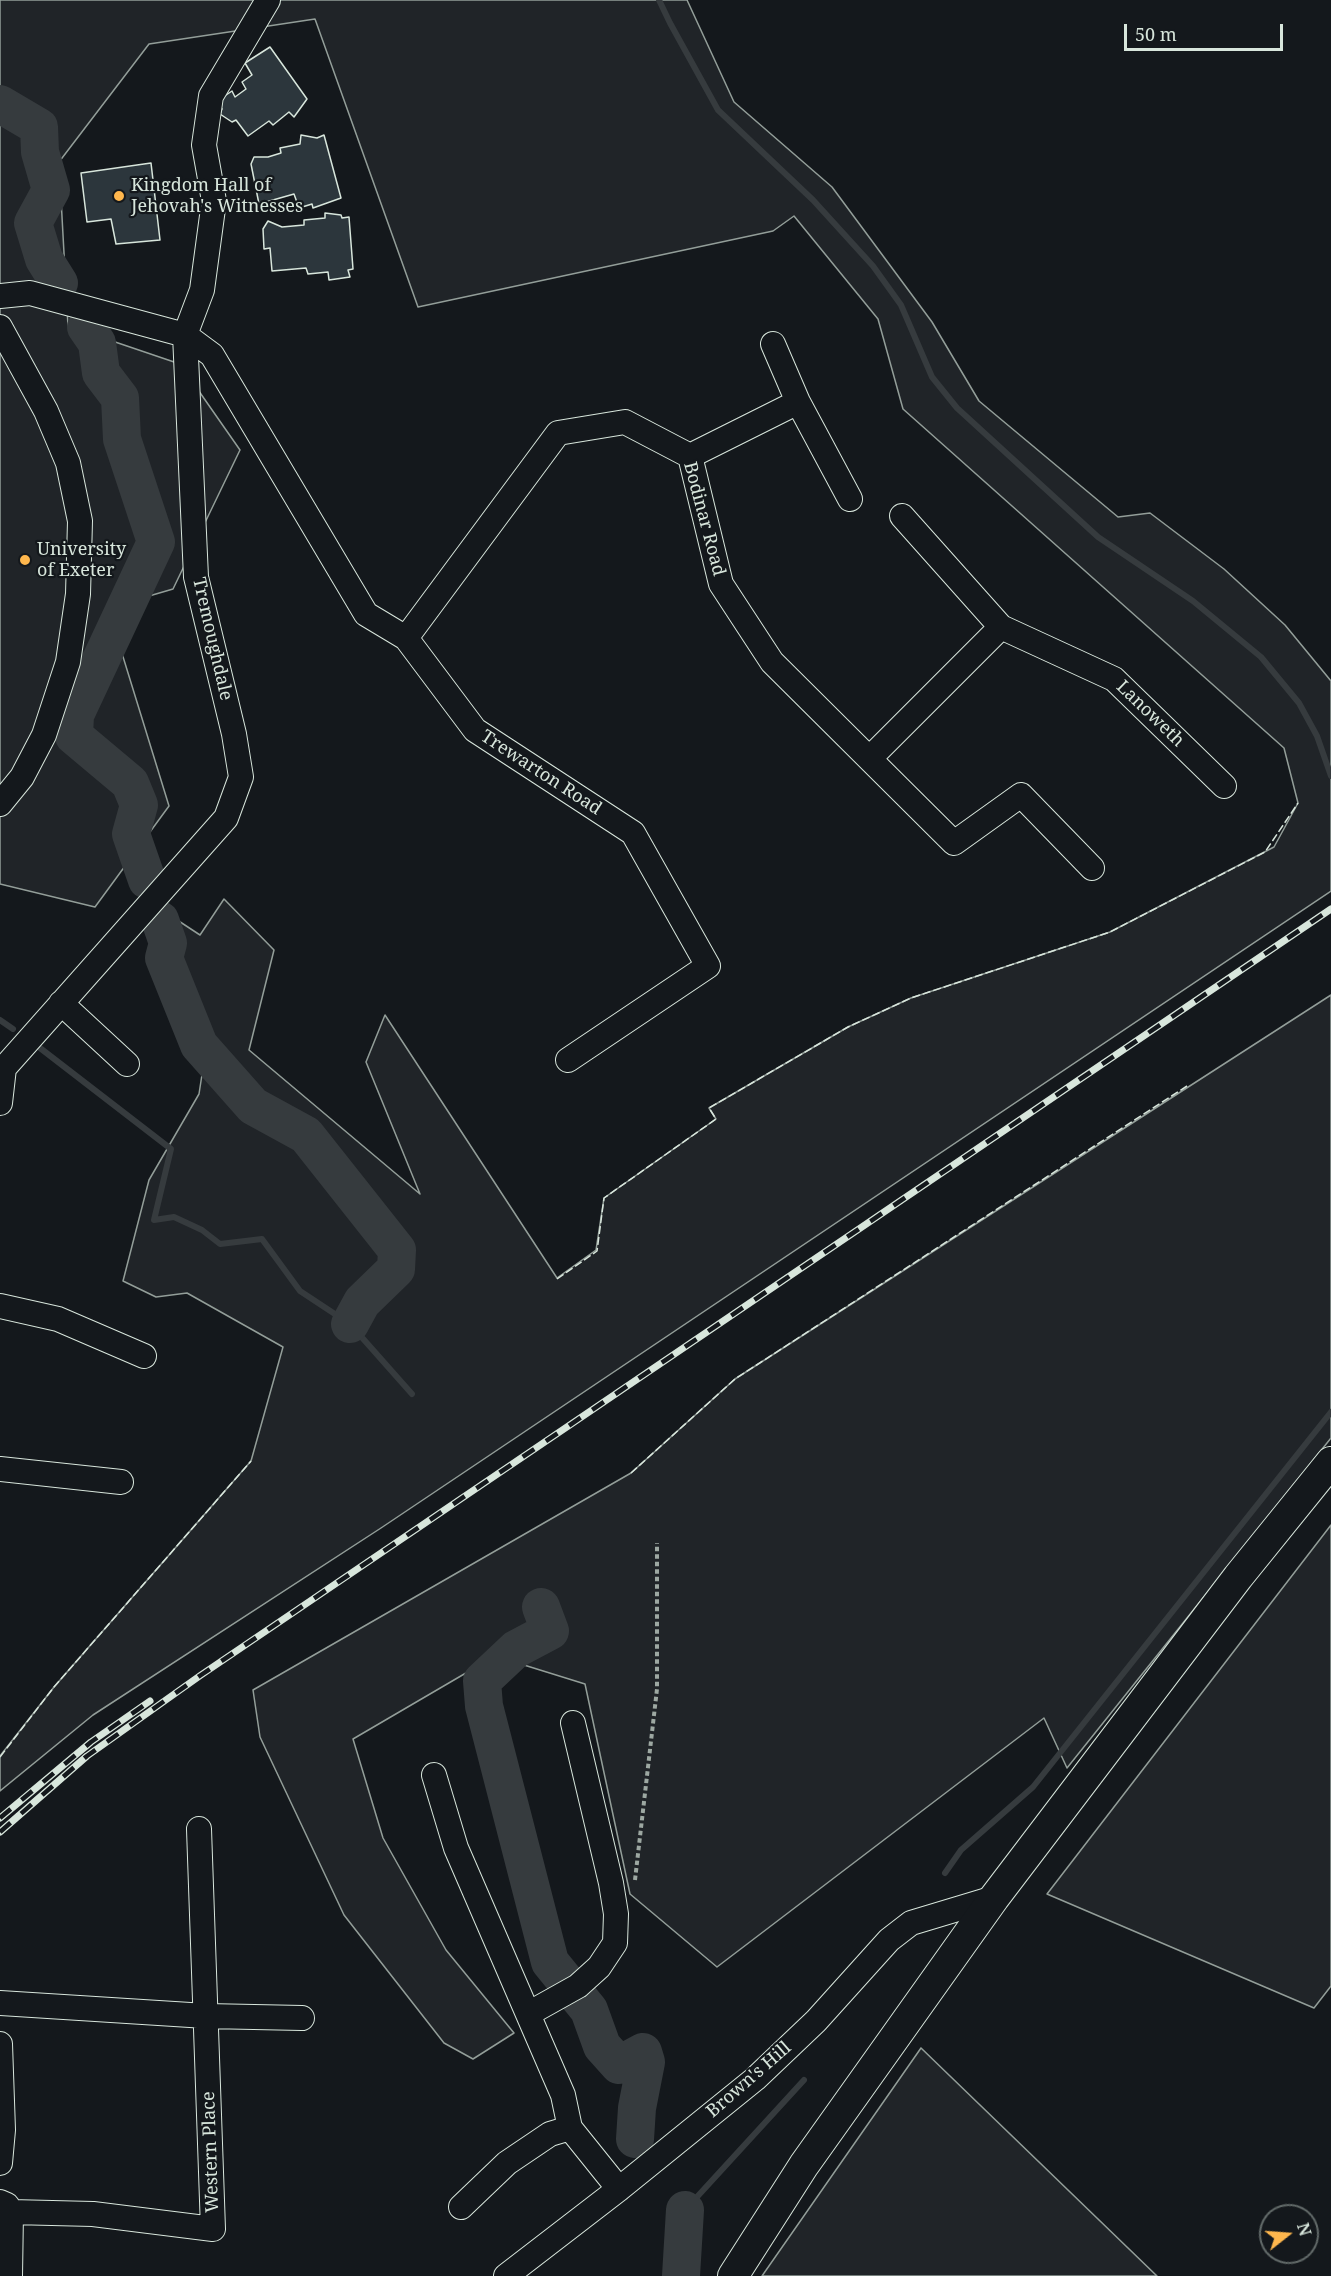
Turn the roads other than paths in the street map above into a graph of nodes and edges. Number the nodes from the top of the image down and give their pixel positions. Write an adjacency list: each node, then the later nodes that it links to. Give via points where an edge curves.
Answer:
1 (268, 0): 4 (street, Tremoughdale, via 211,96 204,145 214,201 202,290)
2 (0, 296): 4 (street, via 30,292)
3 (0, 327): 14 (street, via 51,421 68,463 80,521 78,594 69,663 44,735 22,777)
4 (185, 335): 11 (street, Trewarton Road, via 212,355 366,614); 16 (street, Tremoughdale, via 196,577 241,777 226,818)
5 (773, 344): 6 (street)
6 (798, 402): 7 (street); 8 (street)
7 (690, 456): 11 (street, Bodinar Road, via 625,422 558,433); 12 (street, Bodinar Road, via 721,584 772,662)
8 (850, 499)
9 (902, 516): 10 (street, Lanoweth)
10 (1001, 627): 12 (street); 13 (street, Lanoweth, via 1114,679)
11 (406, 638): 17 (street, Trewarton Road, via 475,730 633,833 708,966)
12 (870, 758): 15 (street, Bodinar Road, via 954,843 1022,795)
13 (1224, 786)
14 (0, 804)
15 (1092, 868)
16 (61, 1003): 18 (street); 19 (street, Tremoughdale, via 3,1068)
17 (568, 1060)
18 (127, 1064)
19 (0, 1103)
20 (0, 1306): 21 (street, via 58,1319)
21 (144, 1356)
22 (1331, 1462): 28 (main road, via 1230,1587)
23 (0, 1469): 24 (street)
24 (121, 1482)
25 (573, 1723): 30 (street, via 611,1883 615,1943 599,1967 572,1990)
26 (434, 1775): 30 (street, via 456,1848)
27 (199, 1829): 31 (street, Western Place)
28 (994, 1898): 36 (street, Brown's Hill, via 911,1923 889,1940 816,2021 755,2079); 41 (main road, via 804,2166)
29 (0, 2003): 31 (street)
30 (528, 2014): 34 (street, via 563,2095)
31 (206, 2016): 32 (street); 37 (street, Western Place, via 213,2229)
32 (302, 2018)
33 (0, 2044): 35 (street)
34 (570, 2128): 36 (street); 38 (street, via 550,2134 507,2163)
35 (0, 2163)
36 (619, 2189): 40 (street, Brown's Hill)
37 (5, 2207): 39 (street)
38 (461, 2207)
39 (10, 2276)
40 (506, 2276)
41 (733, 2276)

